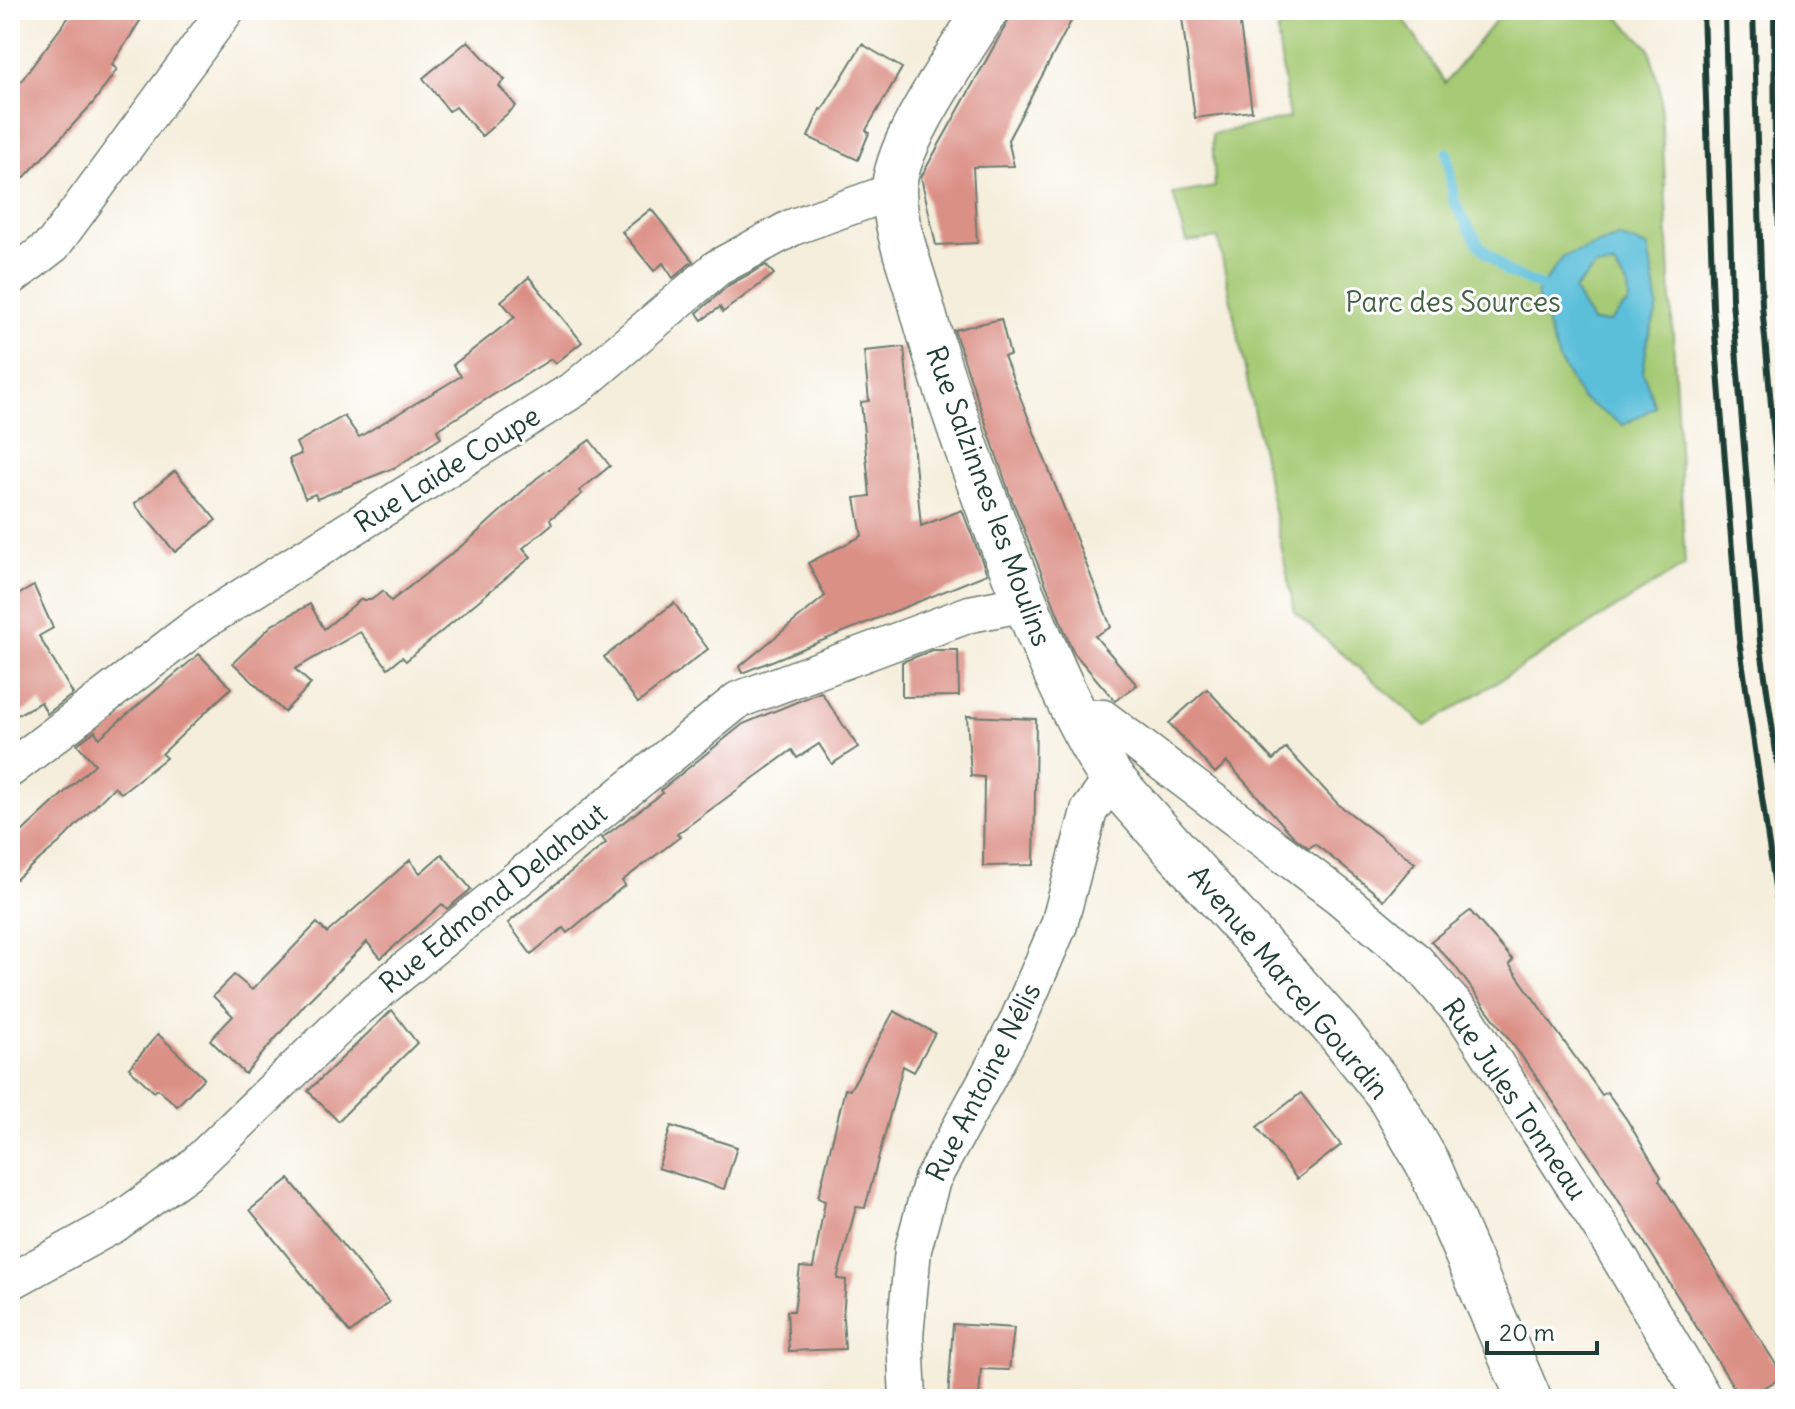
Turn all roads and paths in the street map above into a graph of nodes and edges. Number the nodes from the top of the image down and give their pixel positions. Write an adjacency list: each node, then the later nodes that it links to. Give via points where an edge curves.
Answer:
1 (226, 10): 4 (street, via 53,245)
2 (986, 10): 3 (street, Rue Salzinnes les Moulins, via 915,129 900,159)
3 (894, 191): 5 (street, Rue Salzinnes les Moulins, via 940,375); 7 (street, Rue Laide Coupe, via 793,227 717,268 576,388 202,622)
4 (10, 278)
5 (1026, 603): 6 (street, Rue Salzinnes les Moulins); 9 (street, Rue Edmond Delahaut, via 970,614 738,700 358,1008 190,1170 115,1224)
6 (1076, 717): 8 (street, Avenue Marcel Gourdin); 12 (street, Rue Jules Tonneau, via 1103,718 1417,962 1466,1018 1509,1080)
7 (10, 769)
8 (1112, 779): 10 (street, Rue Antoine Nélis, via 1089,811 1059,925 1016,1025 932,1180 913,1249 905,1336); 11 (street, Avenue Marcel Gourdin, via 1387,1093 1448,1206)
9 (10, 1282)
10 (908, 1399)
11 (1529, 1399)
12 (1704, 1399)

